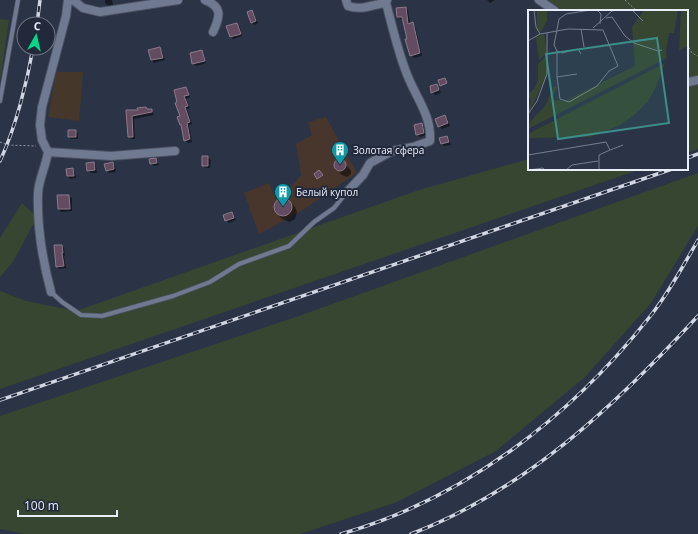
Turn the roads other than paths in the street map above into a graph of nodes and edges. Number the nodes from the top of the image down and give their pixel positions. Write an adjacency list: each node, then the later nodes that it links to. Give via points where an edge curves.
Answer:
1 (18, 0): 13 (lane)
2 (68, 0): 14 (street, via 42,107 40,125)
3 (73, 0): 4 (street, via 83,8 100,12)
4 (178, 0)
5 (205, 0): 10 (street, via 218,8 219,19)
6 (346, 0): 8 (street, via 348,6 360,9)
7 (539, 0): 9 (street)
8 (387, 2): 16 (street, via 405,69 429,121 430,141 392,151 370,163 363,175)
9 (554, 10)
10 (213, 32)
11 (698, 80): 12 (street)
12 (688, 82)
13 (0, 101)
14 (46, 149): 15 (street, via 111,156); 17 (street, via 46,162 38,192 41,241)
15 (175, 151)
16 (346, 193): 17 (lane, via 334,208 314,222 289,246 239,264 210,282 173,296 102,316 81,315)
17 (51, 292)

